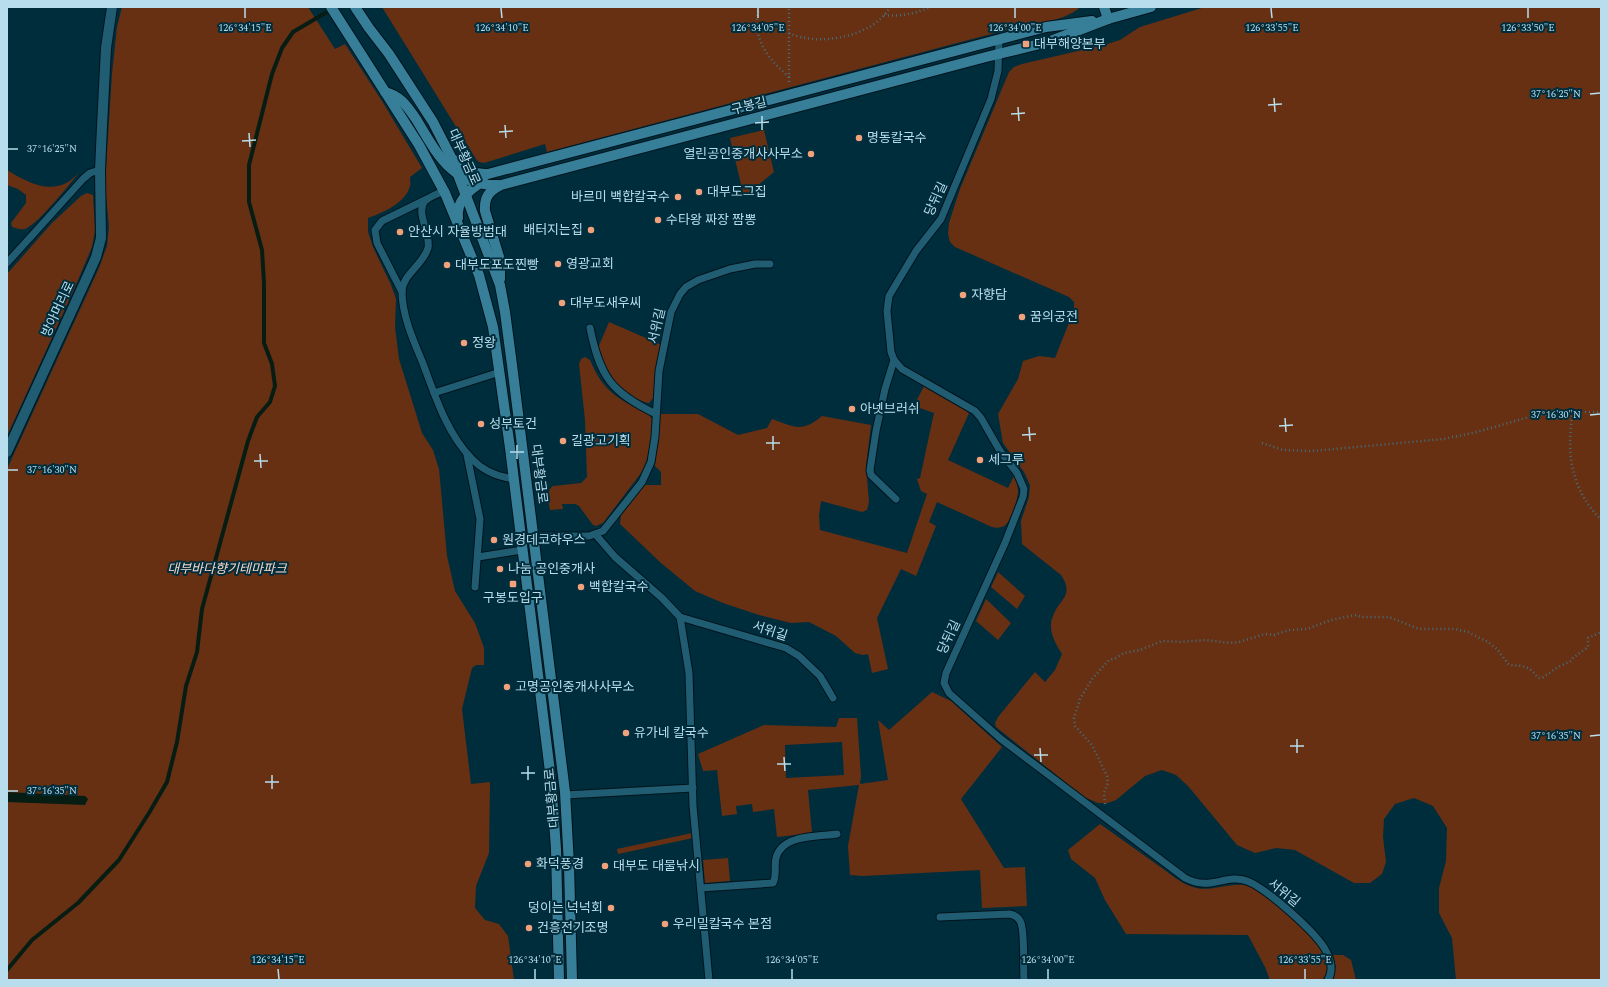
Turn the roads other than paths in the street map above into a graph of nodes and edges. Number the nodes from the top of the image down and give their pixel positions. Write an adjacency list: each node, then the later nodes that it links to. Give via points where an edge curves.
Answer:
1 (112, 7): 11 (street, 방아머리로, via 106,48)
2 (331, 7): 9 (main road, 대부황금로)
3 (355, 7): 10 (main road, 대부황금로, via 390,54 433,122)
4 (1104, 7): 6 (main road)
5 (1151, 7): 6 (main road, 구봉길)
6 (1108, 19): 7 (main road, 구봉길, via 1046,27); 8 (main road, 구봉길, via 1048,42)
7 (999, 39): 8 (lane, 당뒤길); 12 (main road, 구봉길)
8 (999, 54): 15 (main road, 구봉길); 25 (lane, 당뒤길, via 996,85 941,219 916,252 889,296 888,331)
9 (385, 92): 13 (main road, via 406,104 440,156); 16 (main road, 대부황금로)
10 (452, 159): 12 (main road, 구봉길, via 470,172 479,174); 13 (main road, 대부황금로)
11 (100, 170): 20 (lane, via 90,173 83,179); 29 (street, 방아머리로, via 99,247)
12 (502, 170): 14 (main road)
13 (459, 177): 14 (main road); 17 (main road, 대부황금로)
14 (479, 184): 15 (main road); 17 (main road)
15 (501, 185): 22 (main road, 구봉길, via 492,190 484,203 500,260)
16 (444, 190): 18 (lane, 대부황금로); 19 (main road, 대부황금로)
17 (466, 195): 19 (main road, via 458,208); 22 (main road, 대부황금로)
18 (430, 197): 23 (lane, via 422,206 421,213 428,247 425,256 406,279); 23 (lane, 대부황금로, via 382,221 375,230 377,244)
19 (460, 230): 26 (main road, 대부황금로, via 479,275 487,303)
20 (7, 264)
21 (770, 264): 28 (lane, 서위길, via 745,265 730,269 698,280 680,294 671,312 659,371)
22 (500, 285): 34 (main road, 대부황금로, via 506,312)
23 (402, 292): 27 (lane, 대부황금로, via 409,327)
24 (590, 328): 28 (lane, via 599,364 611,384 635,403)
25 (894, 360): 32 (lane, 당뒤길, via 885,389 870,470 871,475); 44 (lane, 당뒤길, via 902,369 975,411 1017,473 1024,489 1005,543 946,673 946,689 1001,739)
26 (500, 372): 27 (lane); 31 (main road, 대부황금로)
27 (434, 393): 30 (lane, 대부황금로, via 444,417)
28 (656, 414): 33 (lane, 서위길, via 653,451 648,471 608,526)
29 (7, 452)
30 (467, 454): 31 (lane, 대부황금로, via 490,472); 37 (lane, 대부황금로, via 480,519)
31 (514, 479): 35 (main road, 대부황금로)
32 (896, 499)
33 (596, 535): 34 (lane); 39 (lane)
34 (534, 537): 35 (lane); 42 (main road, 대부황금로)
35 (520, 538): 36 (main road, 대부황금로)
36 (522, 550): 37 (lane); 47 (main road, 대부황금로, via 551,780 556,849)
37 (478, 557): 38 (lane, 대부황금로)
38 (475, 587)
39 (680, 617): 40 (lane, 서위길, via 786,648 799,656 820,676); 41 (lane, via 689,673)
40 (833, 698)
41 (693, 788): 42 (lane); 45 (lane)
42 (565, 795): 48 (main road, 대부황금로, via 570,865)
43 (837, 834): 45 (lane, via 798,839 783,846 777,852 773,883)
44 (1185, 878): 51 (lane, 서위길, via 1199,884 1231,879 1247,881 1281,902 1326,951 1331,970)
45 (701, 888): 49 (lane)
46 (940, 917): 50 (lane, via 1015,915 1019,918 1022,929)
47 (559, 980)
48 (572, 980)
49 (709, 980)
50 (1024, 980)
51 (1328, 980)

